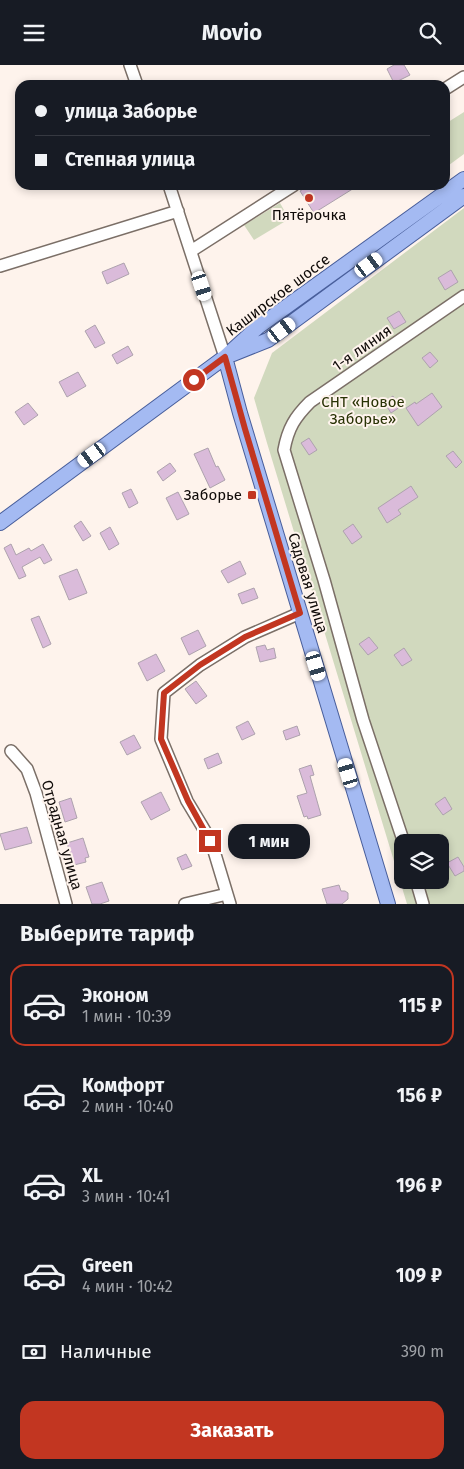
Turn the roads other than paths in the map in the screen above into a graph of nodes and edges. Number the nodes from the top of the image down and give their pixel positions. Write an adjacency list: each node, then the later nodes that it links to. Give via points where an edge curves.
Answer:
1 (132, 66): 3 (street)
2 (464, 77): 4 (street)
3 (136, 80)
4 (450, 86)
5 (464, 179): 6 (main road, Каширское шоссе)
6 (450, 189)
7 (171, 190): 11 (street)
8 (286, 190): 12 (street)
9 (449, 190): 15 (main road, Каширское шоссе, via 258,327)
10 (464, 196): 15 (main road, Каширское шоссе, via 268,340)
11 (178, 211): 12 (street); 13 (street)
12 (191, 251): 15 (street)
13 (0, 266)
14 (464, 296): 19 (street, 1-я линия, via 310,402 296,417 284,450 363,720)
15 (225, 357): 16 (main road); 17 (main road, Садовая улица)
16 (0, 523)
17 (300, 613): 21 (street, via 245,637 200,665 164,693 161,739 188,801 210,841); 24 (main road, Садовая улица)
18 (11, 751): 22 (street, Отрадная улица, via 26,769 36,793)
19 (401, 834)
20 (419, 889): 25 (street)
21 (228, 899): 23 (street)
22 (66, 904)
23 (185, 904)
24 (388, 904)
25 (423, 904)

